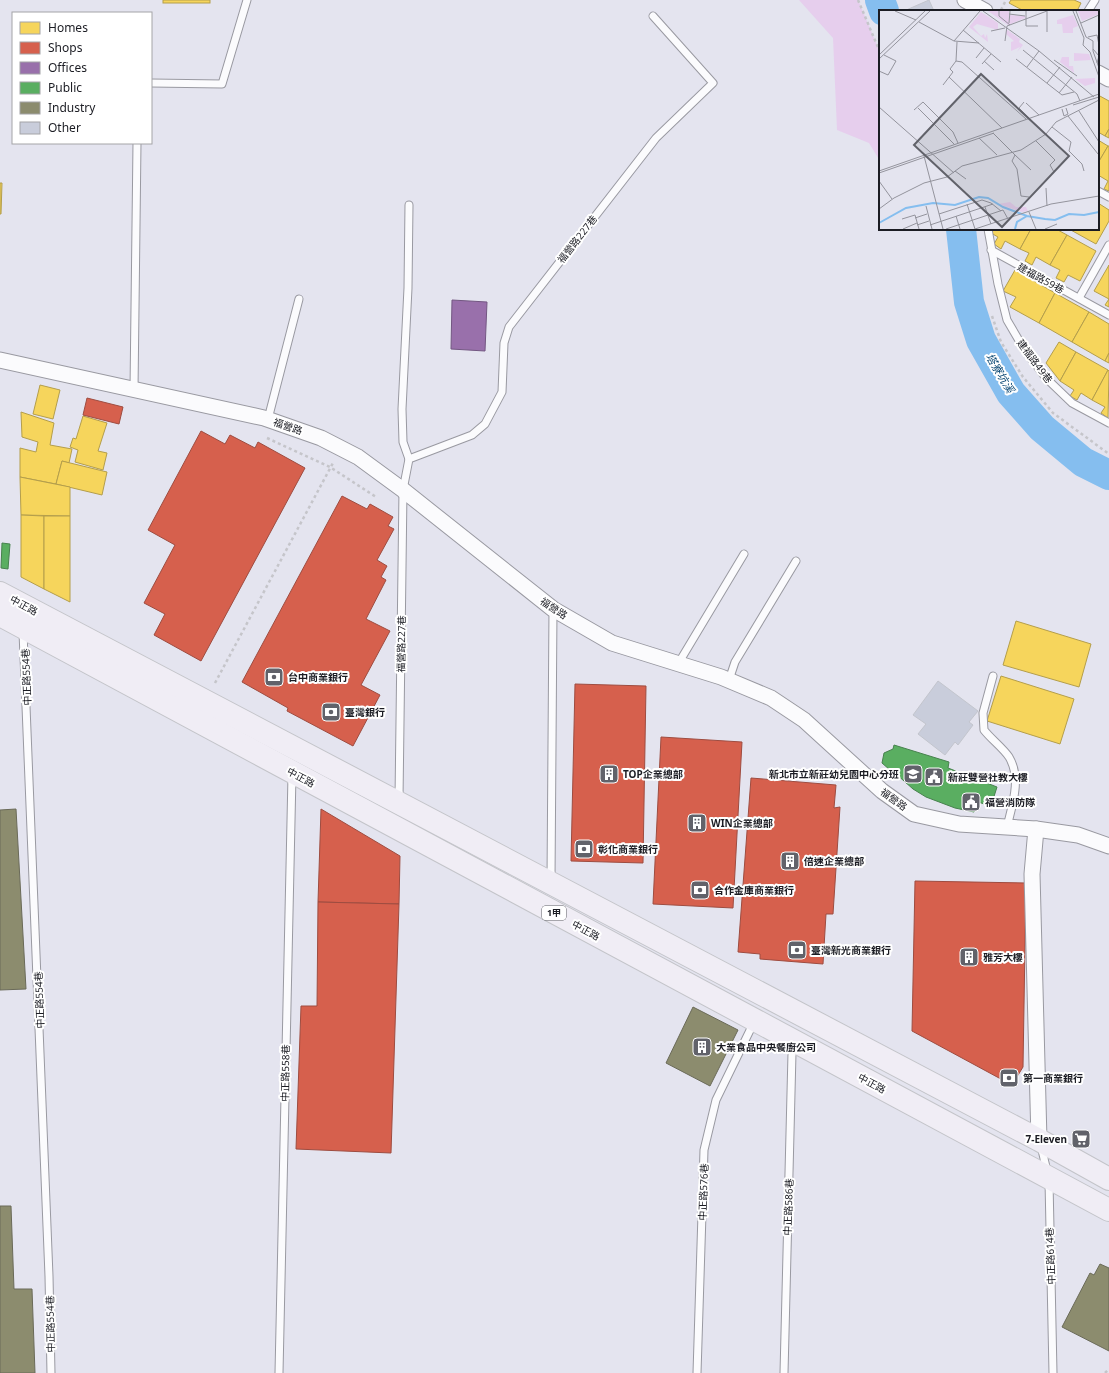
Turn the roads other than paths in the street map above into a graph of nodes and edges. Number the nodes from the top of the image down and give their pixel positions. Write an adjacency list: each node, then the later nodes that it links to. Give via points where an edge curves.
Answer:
1 (246, 0): 9 (lane, via 222,84)
2 (965, 0): 4 (street)
3 (1094, 0): 5 (lane)
4 (984, 10)
5 (1089, 10)
6 (653, 16): 24 (lane, 福營路227巷, via 713,83 656,138 508,327 504,343 502,392 485,424 472,436)
7 (1099, 74): 8 (street)
8 (1109, 79)
9 (152, 83)
10 (137, 144): 21 (lane)
11 (1099, 192): 12 (lane)
12 (1109, 197)
13 (409, 205): 24 (lane, 福營路227巷, via 402,416 403,442)
14 (988, 230): 16 (lane)
15 (1109, 245): 17 (lane)
16 (991, 250): 17 (lane, 建福路59巷); 23 (lane, 建福路49巷, via 1007,320 1024,350 1046,378 1072,403)
17 (1079, 298): 19 (lane, 建福路59巷)
18 (299, 299): 22 (lane)
19 (1109, 315)
20 (0, 360): 21 (street, 福營路)
21 (134, 390): 22 (street, 福營路)
22 (268, 419): 25 (street, 福營路, via 341,447)
23 (1109, 423)
24 (409, 459): 25 (lane, 福營路227巷)
25 (403, 490): 29 (street, 福營路); 36 (lane, 福營路227巷)
26 (744, 554): 32 (lane)
27 (796, 561): 34 (lane, via 735,662)
28 (0, 593): 36 (main road, 中正路 / 1甲)
29 (553, 609): 32 (street, 福營路, via 612,643); 40 (lane)
30 (0, 616): 31 (main road, 中正路 / 1甲)
31 (23, 628): 35 (main road, 中正路 / 1甲); 47 (lane, 中正路554巷, via 49,1276)
32 (678, 664): 34 (street, 福營路)
33 (992, 676): 37 (lane, via 983,713 984,730 1009,757 1016,775 1015,795)
34 (729, 680): 37 (street, 福營路, via 771,698 804,720 882,791 914,814 959,824)
35 (292, 772): 36 (main road, 中正路 / 1甲); 48 (lane, 中正路558巷)
36 (398, 816): 40 (main road, 中正路 / 1甲); 41 (main road, 中正路 / 1甲)
37 (1007, 827): 38 (street, 福營路)
38 (1036, 829): 39 (street, 福營路, via 1078,835); 43 (street, via 1032,874)
39 (1109, 846)
40 (551, 882): 43 (main road, 中正路 / 1甲)
41 (755, 1020): 42 (main road, 中正路 / 1甲); 49 (lane, 中正路576巷, via 716,1100 704,1150)
42 (797, 1043): 44 (main road, 中正路 / 1甲); 50 (lane, 中正路586巷, via 792,1053)
43 (1039, 1140): 44 (lane, 中正路614巷); 45 (main road, 中正路 / 1甲)
44 (1049, 1178): 46 (main road, 中正路 / 1甲); 51 (lane, 中正路614巷)
45 (1109, 1179)
46 (1109, 1210)
47 (50, 1373)
48 (279, 1373)
49 (697, 1373)
50 (784, 1373)
51 (1053, 1373)

